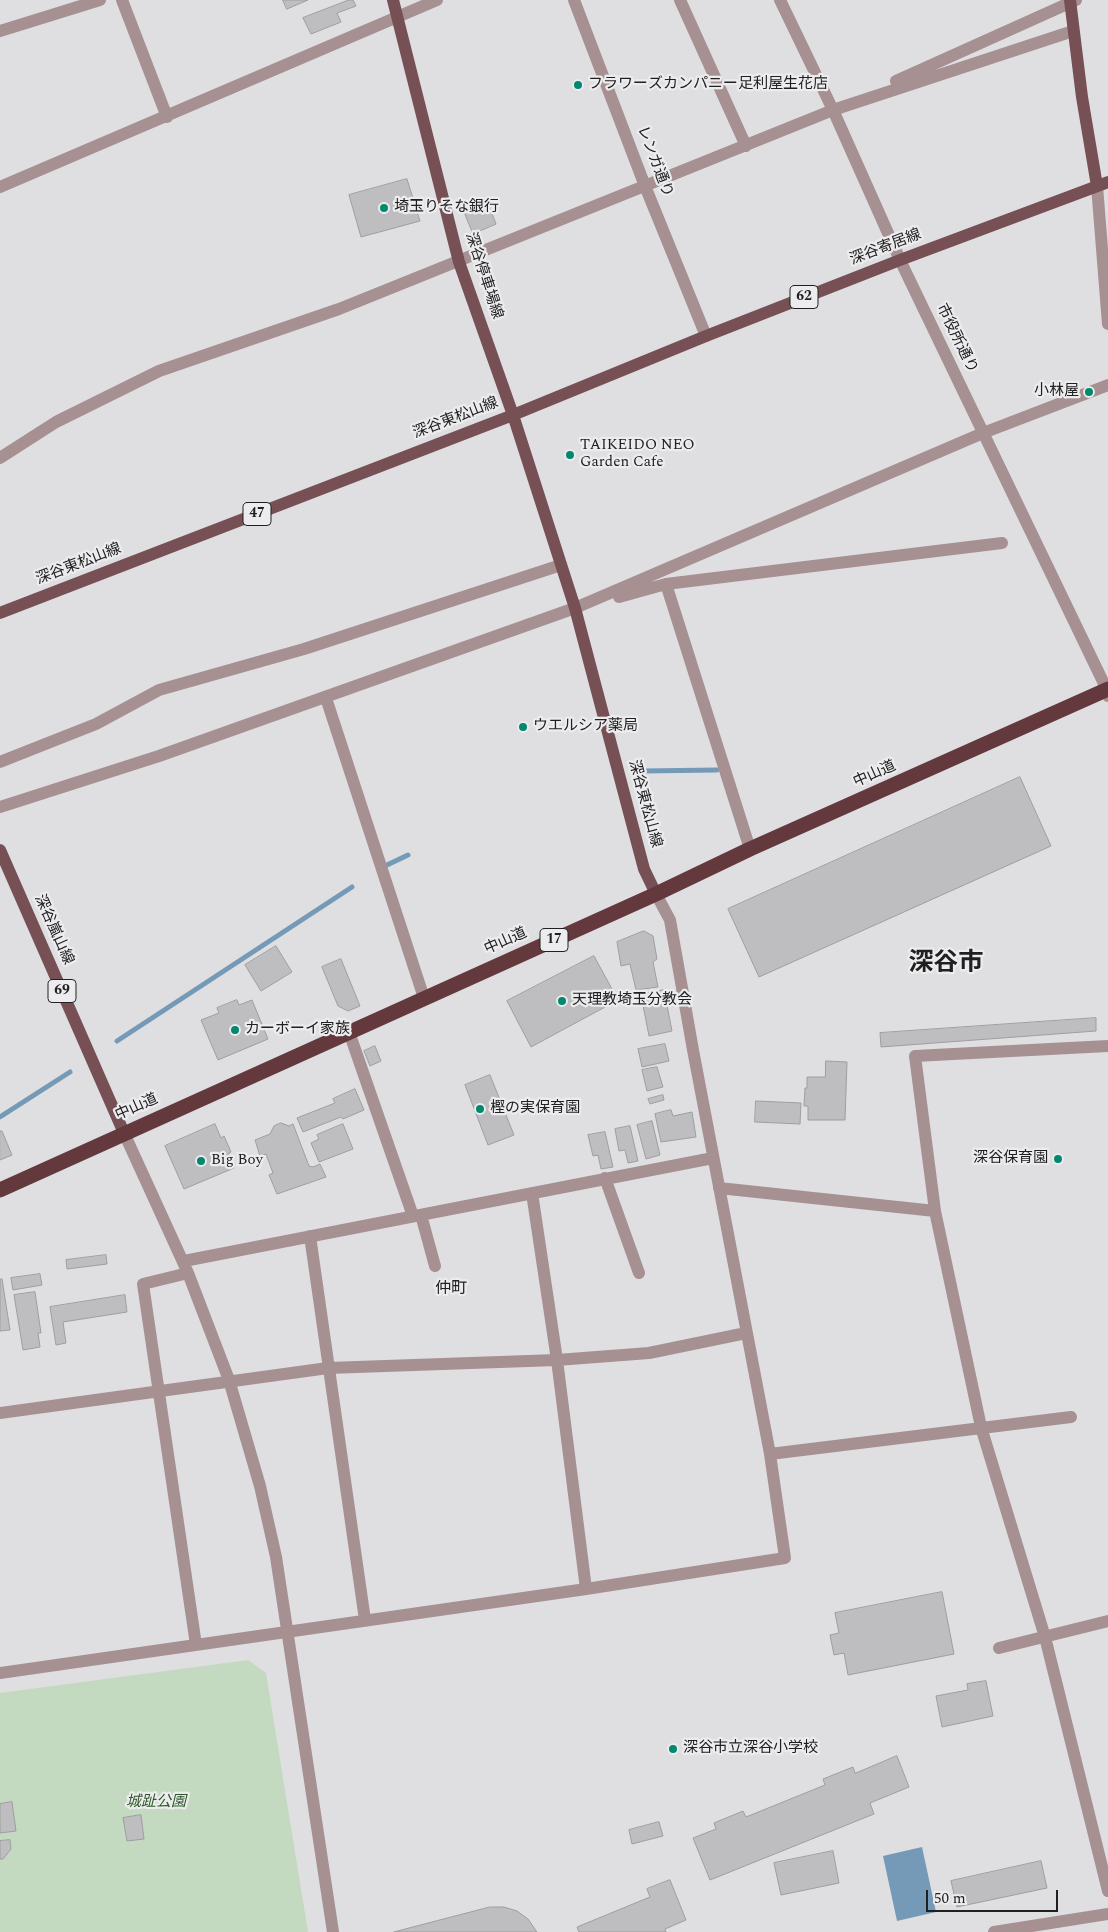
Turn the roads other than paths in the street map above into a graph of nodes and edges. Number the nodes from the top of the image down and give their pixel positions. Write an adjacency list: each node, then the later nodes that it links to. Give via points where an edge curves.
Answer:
1 (100, 0): 10 (street)
2 (122, 0): 13 (street)
3 (393, 0): 9 (main road, 深谷停車場線)
4 (437, 0): 9 (street)
5 (574, 0): 16 (street, レンガ通り)
6 (680, 0): 14 (street)
7 (780, 0): 12 (street, 市役所通り)
8 (1072, 1): 11 (main road); 12 (street)
9 (397, 16): 13 (street); 19 (main road, 深谷停車場線)
10 (0, 31)
11 (1073, 31): 12 (street); 15 (main road, via 1082,97)
12 (833, 110): 14 (street); 18 (street, 市役所通り)
13 (167, 117): 17 (street)
14 (746, 146): 16 (street)
15 (1103, 184): 18 (main road, 深谷寄居線 / 62); 20 (street)
16 (645, 186): 19 (street); 21 (street, レンガ通り)
17 (0, 187)
18 (900, 260): 21 (main road, 深谷寄居線 / 62); 24 (street, 市役所通り)
19 (459, 262): 23 (main road, 深谷停車場線); 25 (street, via 340,309 159,371 56,422)
20 (1108, 324)
21 (706, 336): 23 (main road, 深谷寄居線 / 62)
22 (1108, 385): 24 (street)
23 (513, 414): 27 (main road, 深谷東松山線); 30 (main road, 深谷東松山線 / 47)
24 (982, 433): 29 (street); 31 (street, 市役所通り)
25 (0, 458)
26 (1002, 543): 28 (street)
27 (561, 566): 29 (main road, 深谷東松山線); 34 (street, via 304,649 159,690 96,724)
28 (666, 584): 29 (street); 36 (street)
29 (575, 608): 33 (street); 38 (main road, 深谷東松山線, via 644,869)
30 (0, 614)
31 (1108, 690): 32 (street, 市役所通り); 36 (highway, 中山道 / 17)
32 (1108, 696)
33 (326, 698): 35 (street); 39 (street)
34 (0, 762)
35 (0, 807)
36 (750, 849): 38 (highway, 中山道 / 17)
37 (0, 850): 42 (main road, 深谷嵐山線 / 69)
38 (656, 894): 39 (highway, 中山道 / 17); 43 (street, via 670,920)
39 (424, 998): 40 (highway, 中山道 / 17)
40 (349, 1032): 42 (highway, 中山道 / 17); 49 (street)
41 (1108, 1046): 48 (street, via 915,1056)
42 (124, 1133): 46 (highway, 中山道 / 17); 52 (street)
43 (713, 1158): 44 (street); 45 (street)
44 (605, 1178): 47 (street); 53 (street)
45 (719, 1188): 48 (street); 54 (street)
46 (0, 1190)
47 (532, 1193): 49 (street); 55 (street)
48 (934, 1211): 61 (street)
49 (417, 1215): 50 (street); 51 (street)
50 (310, 1236): 52 (street); 56 (street)
51 (435, 1266)
52 (186, 1267): 57 (street); 58 (street, via 143,1284)
53 (639, 1272)
54 (746, 1332): 55 (street, via 649,1353); 62 (street)
55 (557, 1360): 56 (street); 63 (street)
56 (328, 1368): 57 (street); 64 (street)
57 (229, 1380): 58 (street); 66 (street, via 260,1486 276,1557)
58 (160, 1390): 59 (street); 68 (street)
59 (0, 1413)
60 (1071, 1417): 61 (street)
61 (981, 1427): 62 (street); 67 (street)
62 (770, 1454): 63 (street, via 785,1558)
63 (586, 1589): 64 (street)
64 (366, 1620): 66 (street)
65 (1108, 1621): 67 (street)
66 (287, 1632): 68 (street); 73 (street)
67 (1046, 1637): 69 (street); 71 (street)
68 (196, 1646): 70 (street)
69 (999, 1648)
70 (0, 1673)
71 (1108, 1891)
72 (1108, 1914): 74 (street)
73 (333, 1932)
74 (994, 1932)

